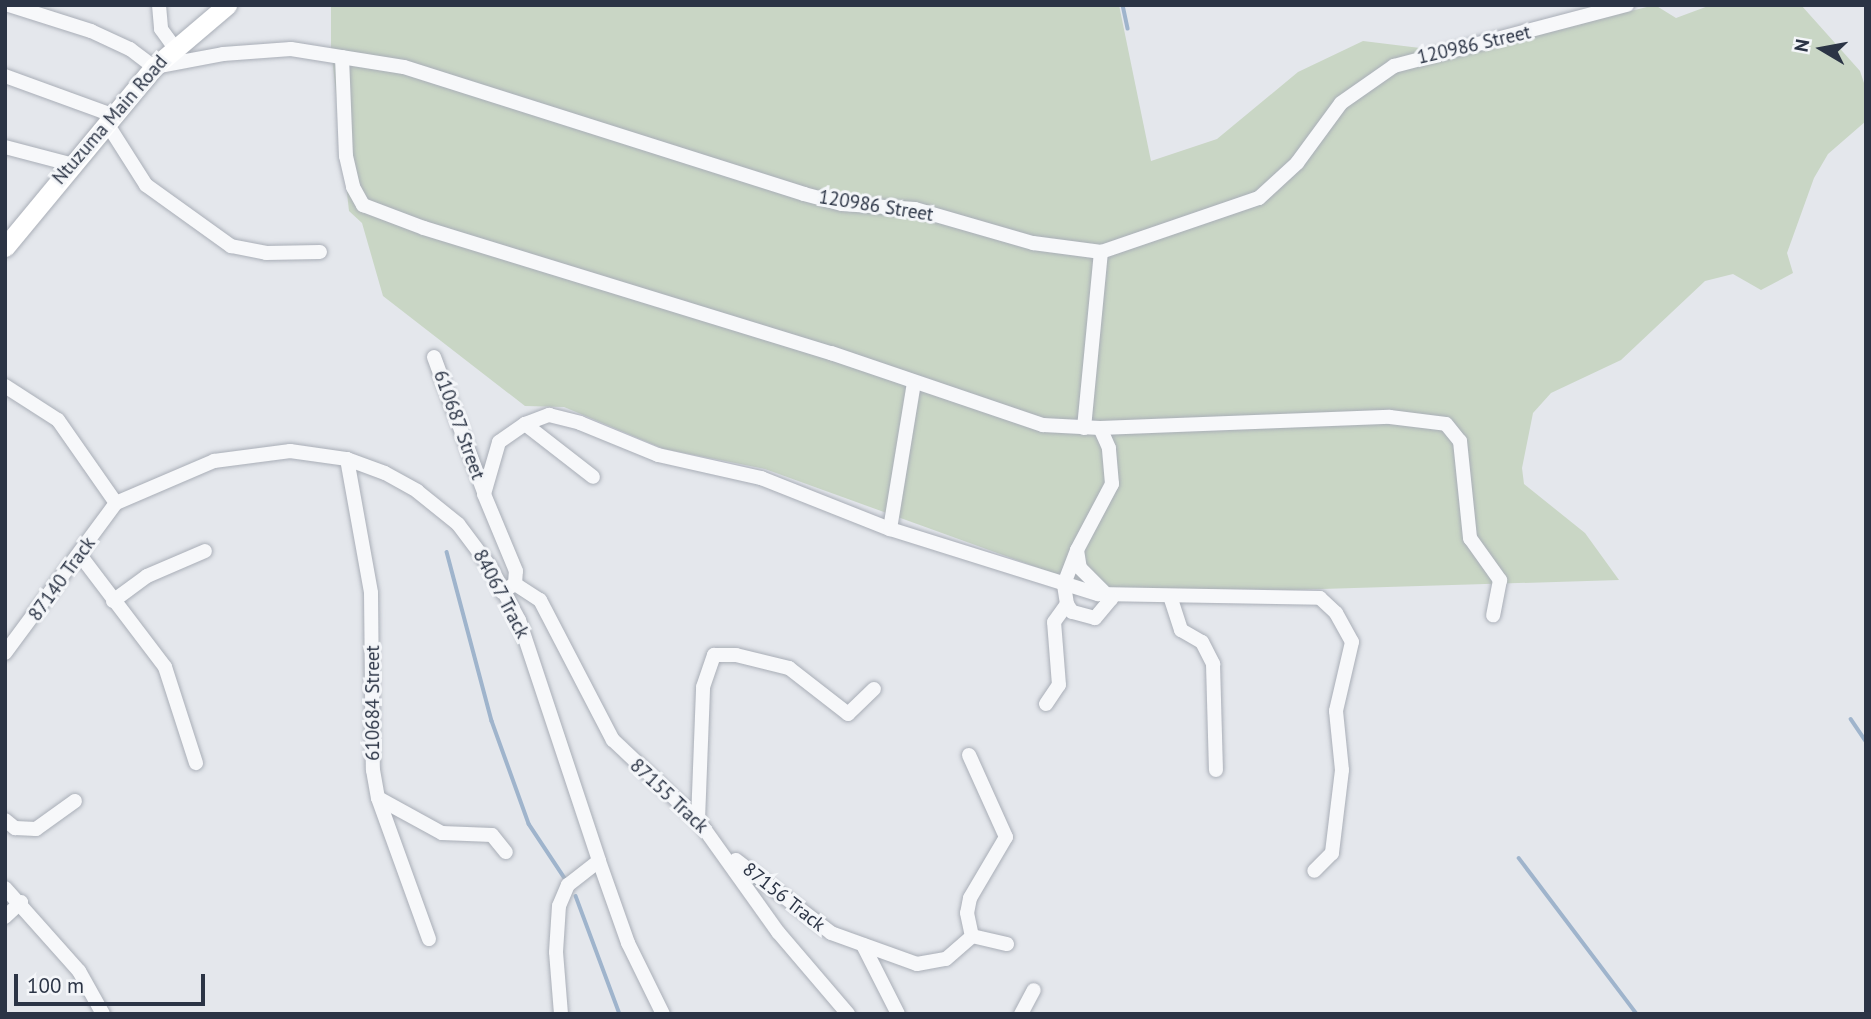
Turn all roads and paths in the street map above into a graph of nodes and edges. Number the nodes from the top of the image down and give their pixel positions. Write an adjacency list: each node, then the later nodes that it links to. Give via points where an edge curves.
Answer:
1 (9, 5): 7 (street, via 130,48)
2 (159, 5): 5 (street, via 161,29)
3 (227, 5): 5 (main road, Ntuzuma Main Road)
4 (1627, 5): 14 (street, 120986 Street, via 1513,37 1436,52 1385,70 1341,103 1297,163 1259,198)
5 (175, 48): 7 (main road, Ntuzuma Main Road)
6 (342, 57): 7 (street, 120986 Street, via 273,50); 14 (street, 120986 Street, via 404,67 842,204 915,209 1033,243); 16 (street, via 348,172 363,205)
7 (153, 68): 9 (main road, Ntuzuma Main Road)
8 (5, 76): 9 (street)
9 (109, 119): 11 (main road, Ntuzuma Main Road); 13 (street, via 146,185 231,246 266,253)
10 (5, 147): 11 (street)
11 (71, 164): 12 (main road, Ntuzuma Main Road)
12 (5, 247)
13 (320, 252)
14 (1101, 252): 19 (street)
15 (434, 357): 23 (street, 610687 Street)
16 (914, 383): 19 (street, via 1043,425); 25 (street)
17 (5, 386): 24 (street, via 58,420)
18 (525, 424): 22 (street); 23 (street, via 496,447); 25 (street, via 549,415 580,422 657,455 761,478)
19 (1084, 428): 20 (street)
20 (1100, 428): 26 (street, via 1109,448 1112,484); 36 (street, via 1390,417 1446,424 1460,442 1471,538 1500,580)
21 (347, 459): 24 (street, 84067 Track, via 290,451 244,454 180,473); 31 (street, 84067 Track, via 385,473 438,506 480,552); 43 (street, 610684 Street, via 371,593 371,749)
22 (593, 477)
23 (484, 494): 29 (street, 610687 Street, via 516,571)
24 (116, 503): 28 (street, 87140 Track)
25 (890, 529): 30 (street)
26 (1077, 550): 30 (street); 32 (street, via 1080,568)
27 (205, 551): 34 (street, via 147,576)
28 (80, 555): 34 (street); 37 (street, 87140 Track)
29 (515, 584): 31 (street); 46 (street, 87155 Track, via 540,600 614,740)
30 (1064, 584): 32 (street); 35 (street)
31 (502, 592): 49 (street, 84067 Track, via 532,655)
32 (1110, 596): 33 (street); 35 (street, via 1103,613 1090,619 1072,612)
33 (1170, 596): 42 (street, via 1181,631 1202,642 1213,664); 50 (street, via 1313,595 1336,613 1351,637 1336,711 1342,770 1332,853)
34 (113, 601): 41 (street, via 165,667)
35 (1067, 604): 39 (street, via 1054,622 1059,685)
36 (1493, 615)
37 (5, 653)
38 (874, 689): 46 (street, via 856,710 844,713 789,668 736,655 714,655 703,687)
39 (1046, 704)
40 (969, 755): 54 (street, via 1006,837 970,898 967,914)
41 (196, 763)
42 (1216, 770)
43 (378, 798): 48 (street, via 442,833 492,835); 55 (street, 610684 Street)
44 (75, 801): 45 (street, via 36,829 15,828)
45 (5, 820)
46 (698, 820): 47 (street, 87155 Track)
47 (719, 845): 57 (street, 87156 Track, via 831,933); 62 (street, 87155 Track, via 778,932)
48 (506, 852)
49 (598, 861): 60 (street, via 568,886 559,906 556,952); 61 (street, 84067 Track, via 628,943)
50 (1314, 871)
51 (5, 888): 52 (street)
52 (21, 902): 53 (street); 59 (street, via 79,971)
53 (5, 918)
54 (972, 936): 56 (street); 57 (street, 87156 Track, via 953,954 931,964)
55 (429, 939)
56 (1007, 944)
57 (863, 945): 63 (street)
58 (1034, 990): 64 (street)
59 (103, 1014)
60 (561, 1014)
61 (663, 1014)
62 (848, 1014)
63 (898, 1014)
64 (1021, 1014)

